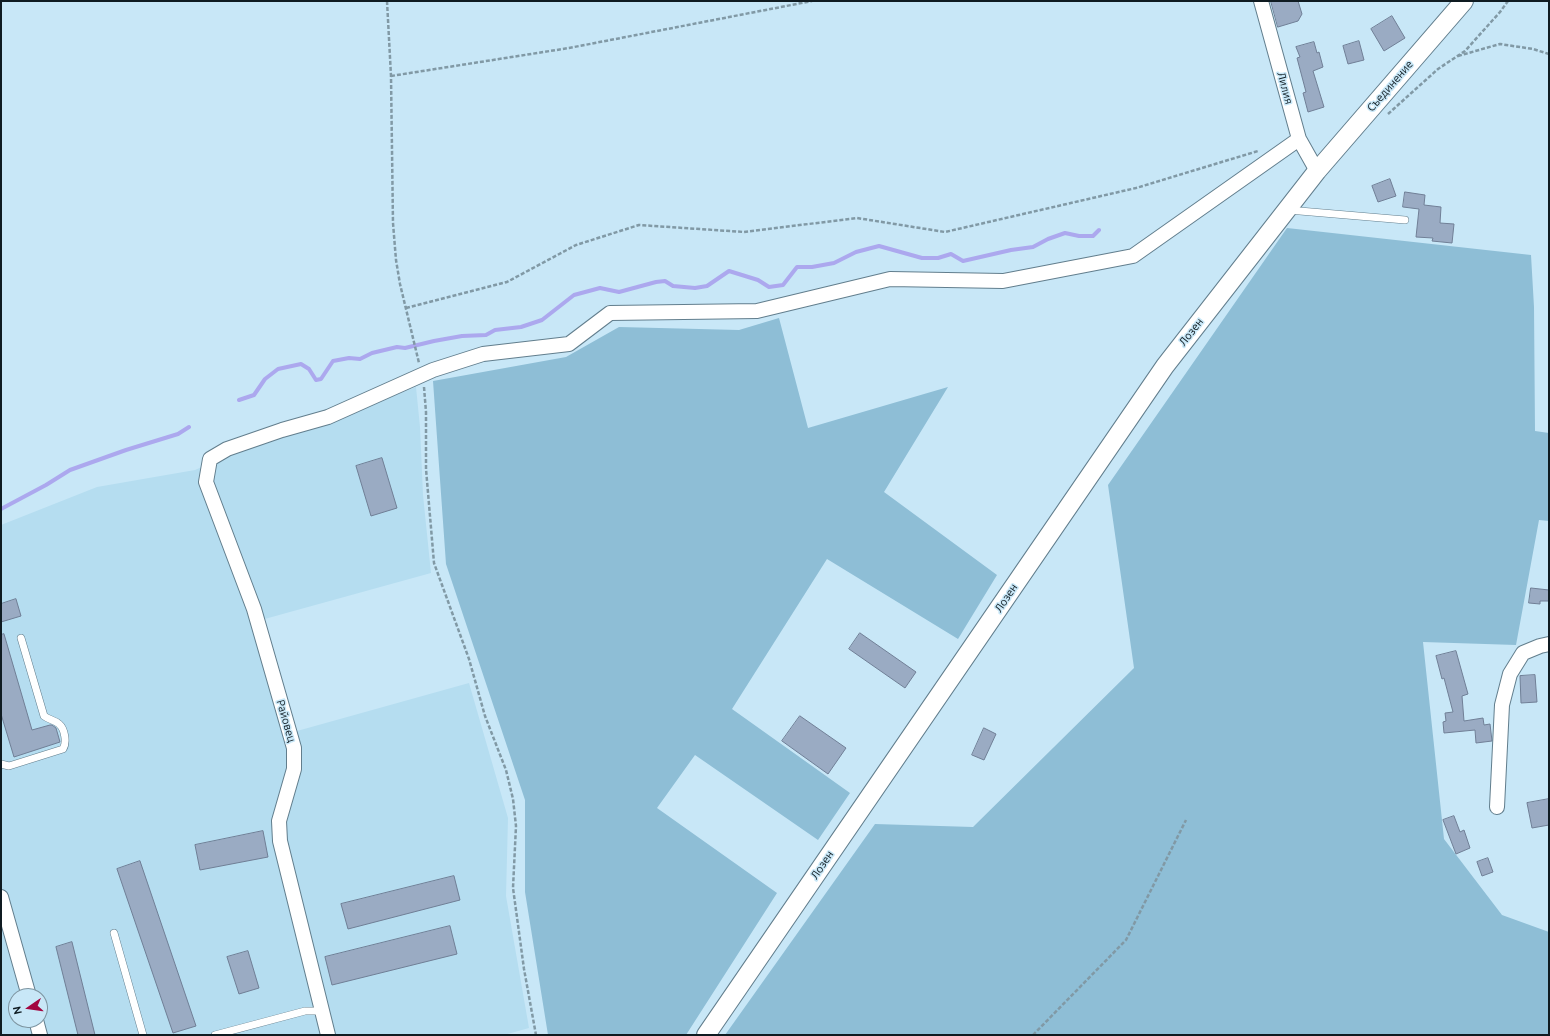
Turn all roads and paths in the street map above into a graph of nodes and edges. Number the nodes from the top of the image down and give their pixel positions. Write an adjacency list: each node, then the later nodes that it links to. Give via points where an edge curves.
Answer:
1 (387, 1): 8 (path)
2 (812, 1): 8 (path, via 569,48)
3 (1261, 1): 10 (street, Лилия)
4 (1464, 1): 12 (street, Съединение)
5 (1508, 1): 7 (path, via 1470,45)
6 (1549, 54): 7 (path, via 1500,44)
7 (1456, 57): 9 (path, via 1438,69)
8 (391, 76): 15 (path, via 393,223 396,260)
9 (1383, 119)
10 (1299, 139): 12 (street, Лилия); 17 (street, via 1133,256 1003,281 890,279 757,311 610,313 569,344 482,354)
11 (1262, 150): 15 (path, via 1136,188 945,232 857,218 744,232 640,225 576,245 507,282)
12 (1317, 171): 13 (street, Лозен)
13 (1286, 210): 14 (lane); 31 (street, Лозен, via 1165,366)
14 (1405, 220)
15 (406, 308): 16 (path)
16 (418, 357)
17 (422, 375): 26 (street, Райовец, via 328,417 227,448 210,459 206,482 254,609 294,748 294,769 279,821 280,841); 30 (path, via 434,563 469,659 485,716 506,770 513,799 516,826 513,888)
18 (21, 638): 20 (lane, via 44,716 62,727 66,741 63,749 9,766)
19 (1549, 644): 21 (street, via 1523,653 1510,674 1502,705)
20 (1, 764)
21 (1497, 807)
22 (1186, 820): 32 (path, via 1126,940)
23 (1, 897): 25 (street)
24 (114, 933): 27 (lane)
25 (27, 988)
26 (322, 1011): 28 (lane, via 305,1011); 29 (street, Райовец)
27 (143, 1035)
28 (215, 1035)
29 (328, 1035)
30 (536, 1035)
31 (706, 1035)
32 (1033, 1035)

